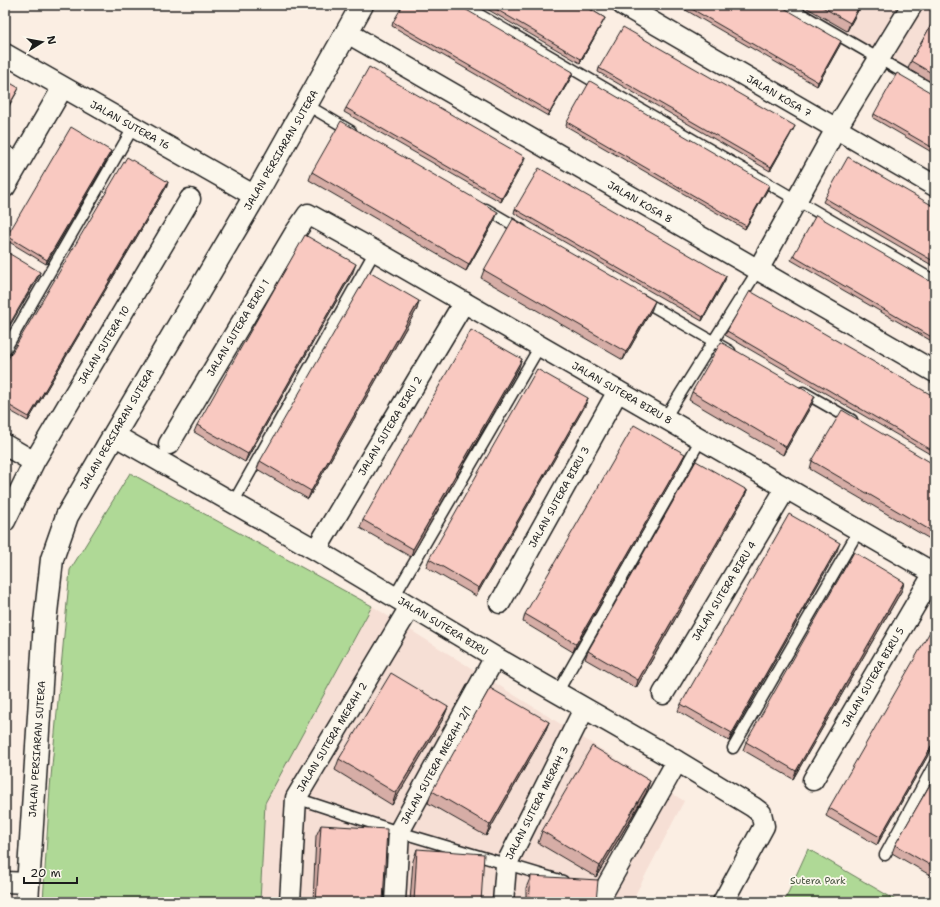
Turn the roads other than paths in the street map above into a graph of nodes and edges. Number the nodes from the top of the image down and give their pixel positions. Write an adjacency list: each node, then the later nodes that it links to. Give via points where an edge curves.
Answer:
1 (362, 5): 6 (street, JALAN PERSIARAN SUTERA)
2 (463, 5): 20 (lane)
3 (622, 5): 13 (street, JALAN KOSA 7)
4 (786, 5): 8 (lane)
5 (912, 5): 8 (street)
6 (346, 32): 11 (street, JALAN PERSIARAN SUTERA); 25 (street, JALAN KOSA 8)
7 (5, 54): 9 (street, JALAN SUTERA 16)
8 (878, 59): 10 (lane); 13 (street)
9 (63, 87): 12 (street, JALAN SUTERA 16); 15 (street)
10 (935, 91)
11 (307, 105): 14 (lane); 18 (street, JALAN PERSIARAN SUTERA)
12 (134, 126): 18 (street, JALAN SUTERA 16); 31 (lane)
13 (836, 129): 16 (street, JALAN KOSA 7); 20 (street)
14 (362, 137)
15 (13, 155): 17 (street)
16 (935, 186)
17 (5, 187)
18 (255, 196): 38 (street, JALAN PERSIARAN SUTERA)
19 (190, 199): 42 (street, JALAN SUTERA 10)
20 (797, 200): 25 (street); 26 (lane)
21 (479, 205): 23 (lane)
22 (308, 214): 24 (street, JALAN SUTERA BIRU 8); 40 (street, JALAN SUTERA BIRU 1)
23 (534, 237)
24 (376, 251): 28 (street, JALAN SUTERA BIRU 8); 44 (lane)
25 (758, 270): 29 (lane); 33 (street, JALAN KOSA 8)
26 (935, 281)
27 (630, 293): 29 (lane)
28 (464, 302): 30 (street, JALAN SUTERA BIRU 8); 47 (street, JALAN SUTERA BIRU 2)
29 (713, 341): 32 (lane); 36 (lane)
30 (540, 346): 35 (street, JALAN SUTERA BIRU 8); 49 (lane)
31 (5, 350)
32 (740, 357)
33 (935, 372)
34 (796, 388): 37 (lane)
35 (618, 390): 36 (street, JALAN SUTERA BIRU 8); 50 (street, JALAN SUTERA BIRU 3)
36 (665, 418): 39 (street, JALAN SUTERA BIRU 8)
37 (859, 424)
38 (114, 434): 44 (street, JALAN SUTERA BIRU); 65 (street, JALAN PERSIARAN SUTERA, via 68,516 52,560 45,622)
39 (701, 439): 43 (street, JALAN SUTERA BIRU 8); 52 (lane)
40 (169, 444)
41 (5, 445): 42 (street)
42 (34, 462): 45 (street, JALAN SUTERA 10)
43 (786, 488): 46 (street, JALAN SUTERA BIRU 8); 53 (street, JALAN SUTERA BIRU 4)
44 (233, 503): 47 (street, JALAN SUTERA BIRU)
45 (5, 521)
46 (859, 530): 48 (street, JALAN SUTERA BIRU 8); 55 (lane)
47 (316, 550): 49 (street, JALAN SUTERA BIRU)
48 (934, 573): 58 (street, JALAN SUTERA BIRU 5)
49 (402, 602): 51 (street, JALAN SUTERA BIRU); 59 (street, JALAN SUTERA MERAH 2)
50 (500, 603)
51 (495, 657): 52 (street, JALAN SUTERA BIRU); 60 (street, JALAN SUTERA MERAH 2/1)
52 (557, 693): 54 (street, JALAN SUTERA BIRU)
53 (663, 694)
54 (584, 709): 56 (street, JALAN SUTERA BIRU); 62 (street, JALAN SUTERA MERAH 3)
55 (733, 748)
56 (676, 760): 66 (street); 70 (street, JALAN SUTERA BIRU, via 761,813 764,826)
57 (935, 763): 61 (lane)
58 (813, 780)
59 (296, 798): 60 (lane); 67 (street, JALAN SUTERA MERAH 2)
60 (399, 832): 62 (lane); 68 (street, JALAN SUTERA MERAH 2/1)
61 (885, 855)
62 (506, 865): 64 (lane); 69 (street, JALAN SUTERA MERAH 3)
63 (5, 882): 65 (street)
64 (573, 884)
65 (28, 893)
66 (601, 895)
67 (290, 902)
68 (395, 902)
69 (503, 902)
70 (723, 902)

